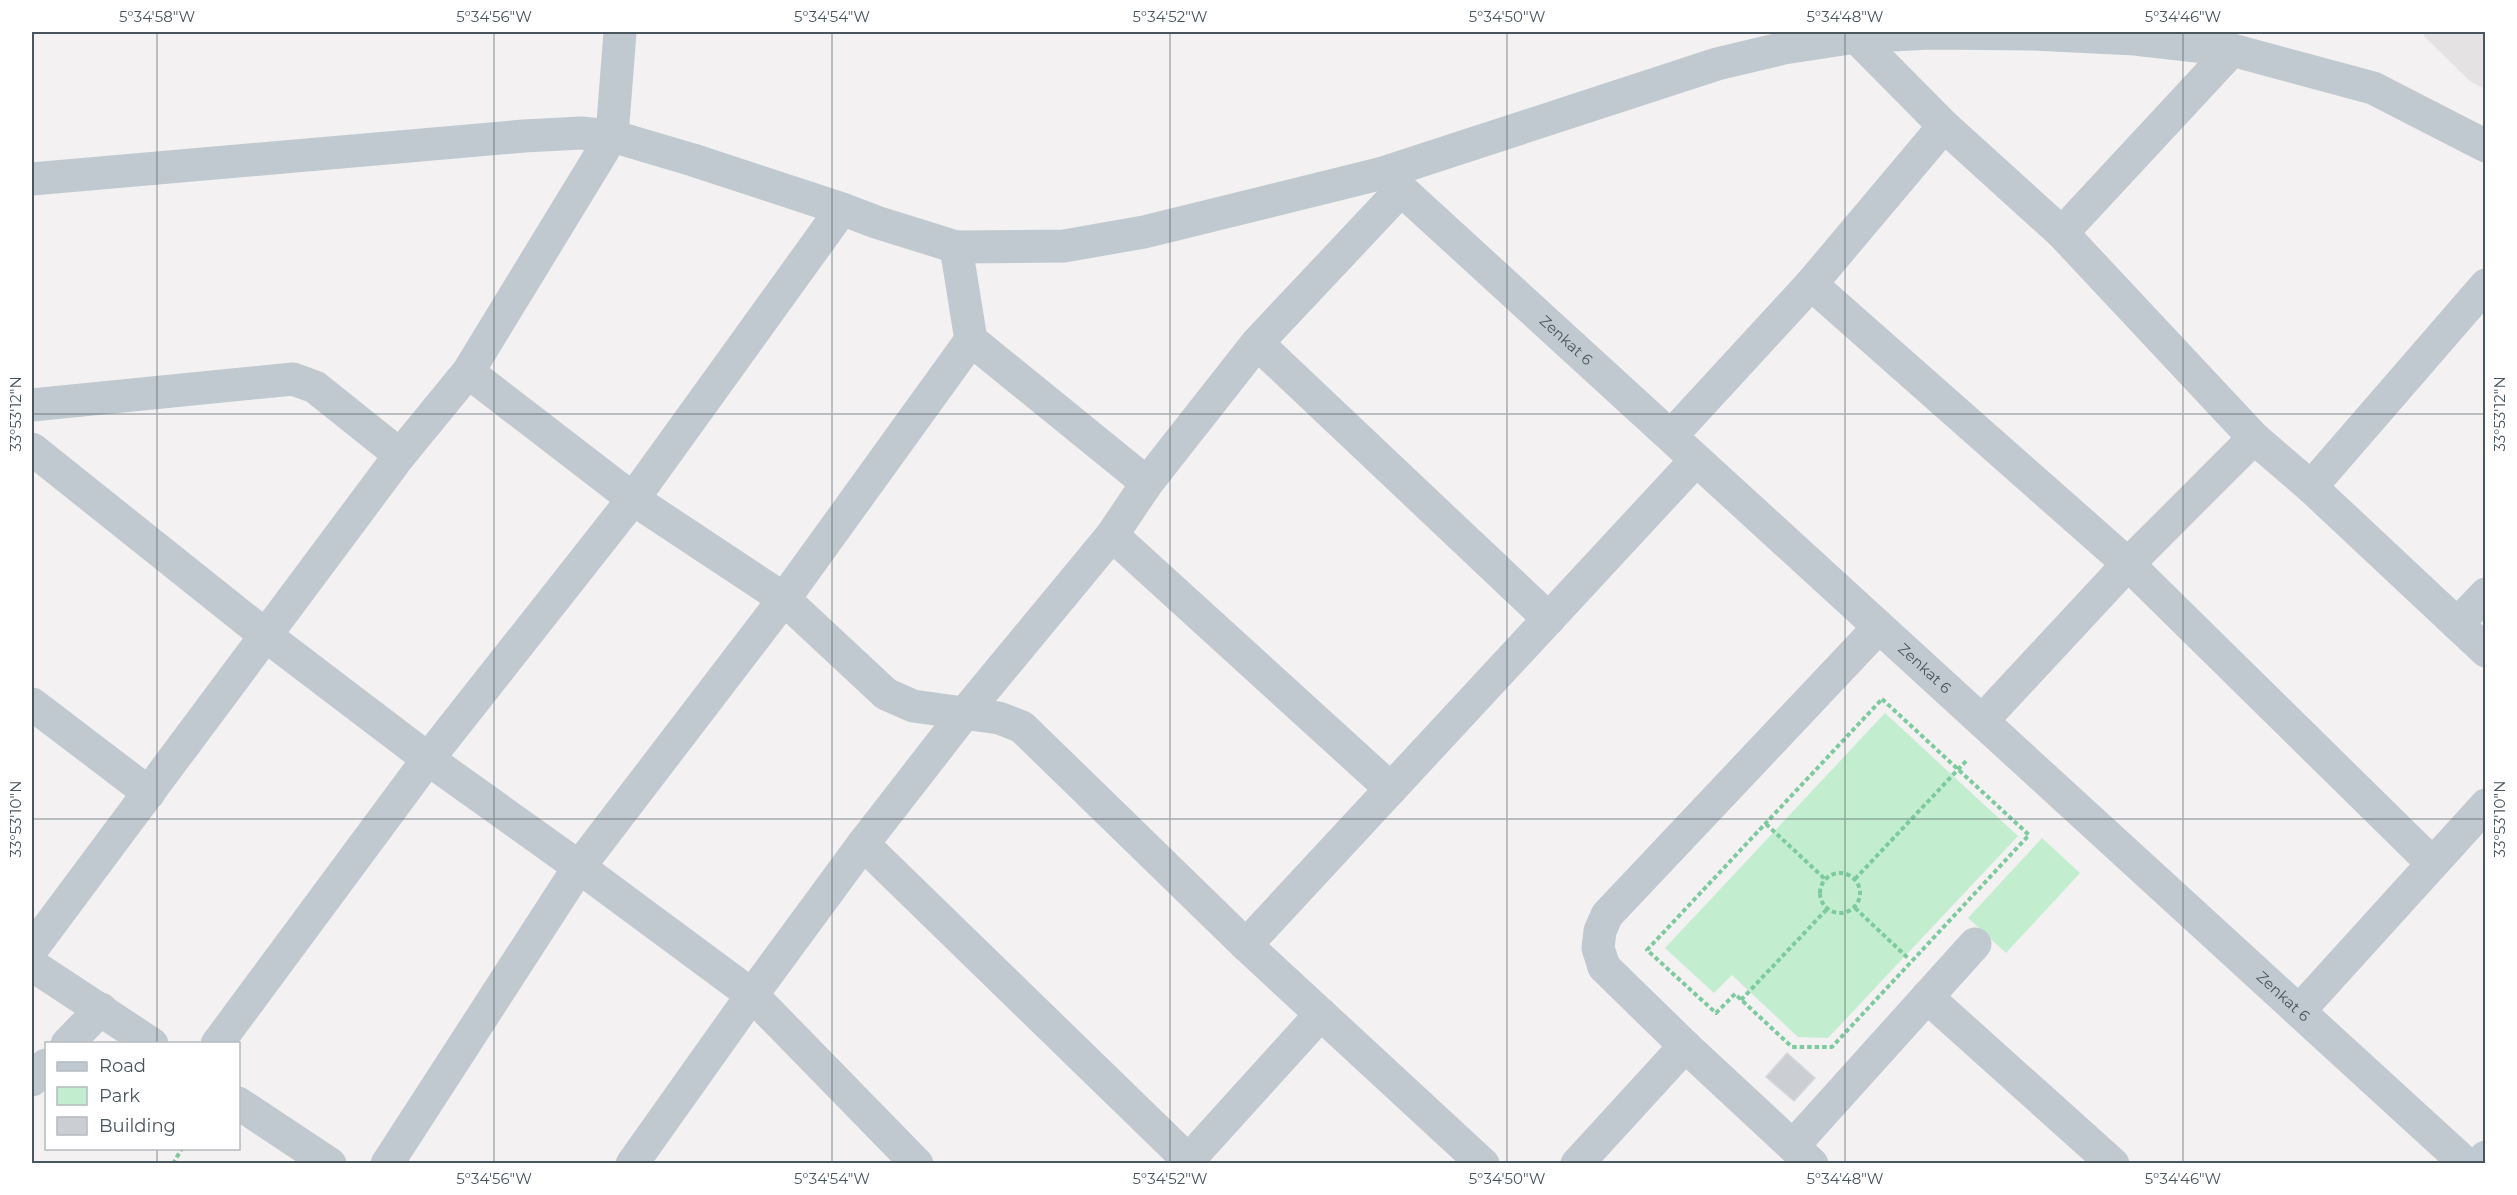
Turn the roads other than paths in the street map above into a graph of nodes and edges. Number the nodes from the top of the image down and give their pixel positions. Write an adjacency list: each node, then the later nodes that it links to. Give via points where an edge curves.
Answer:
1 (620, 32): 5 (street)
2 (1856, 37): 3 (street, via 2032,34 2135,39); 4 (street); 8 (street, via 1717,64)
3 (2232, 50): 6 (street, via 2373,88); 10 (street)
4 (1944, 126): 10 (street); 12 (street)
5 (612, 136): 7 (street, via 524,136); 9 (street); 16 (street)
6 (2486, 146)
7 (32, 179)
8 (1392, 181): 11 (street, via 1064,246); 15 (street); 18 (street, Zenkat 6)
9 (842, 209): 11 (street); 25 (street)
10 (2062, 233): 19 (street)
11 (956, 247): 14 (street)
12 (1811, 284): 18 (street); 27 (street)
13 (2486, 285): 24 (street)
14 (971, 340): 23 (street); 29 (street)
15 (1257, 344): 23 (street); 30 (street)
16 (468, 372): 21 (street); 25 (street)
17 (32, 405): 21 (street, via 293,379 315,387)
18 (1671, 436): 22 (street, Zenkat 6)
19 (2254, 438): 24 (street); 27 (street)
20 (32, 448): 33 (street)
21 (400, 455): 33 (street)
22 (1696, 460): 30 (street); 32 (street, Zenkat 6)
23 (1147, 483): 26 (street)
24 (2311, 487): 31 (street)
25 (633, 499): 29 (street); 38 (street)
26 (1112, 535): 36 (street); 39 (street)
27 (2128, 564): 37 (street); 43 (street)
28 (2486, 594): 31 (street)
29 (784, 599): 36 (street, via 886,694 913,706); 44 (street)
30 (1549, 619): 39 (street)
31 (2457, 624): 34 (street)
32 (1879, 627): 37 (street, Zenkat 6); 57 (street, via 1607,915 1598,948 1604,967)
33 (265, 635): 38 (street); 40 (street)
34 (2486, 651)
35 (32, 704): 40 (street)
36 (964, 714): 42 (street); 46 (street, via 999,718 1022,727)
37 (1988, 726): 52 (street, Zenkat 6)
38 (428, 759): 44 (street); 56 (street)
39 (1391, 789): 46 (street)
40 (149, 793): 47 (street)
41 (2486, 805): 43 (street)
42 (863, 844): 50 (street); 63 (street)
43 (2432, 863): 52 (street)
44 (579, 867): 50 (street); 65 (street)
45 (1975, 944): 49 (street)
46 (1246, 945): 53 (street)
47 (32, 949)
48 (32, 965): 51 (street)
49 (1932, 991): 61 (street); 70 (street)
50 (752, 995): 66 (street); 67 (street)
51 (101, 1009): 54 (street); 55 (street)
52 (2299, 1011): 71 (street, Zenkat 6)
53 (1321, 1014): 63 (street); 68 (street)
54 (70, 1042)
55 (149, 1042)
56 (218, 1042)
57 (1685, 1046): 61 (street); 69 (street)
58 (45, 1066): 59 (street)
59 (32, 1080)
60 (240, 1104): 64 (street)
61 (1803, 1155)
62 (2486, 1157): 72 (street)
63 (1186, 1162)
64 (330, 1164)
65 (387, 1164)
66 (632, 1164)
67 (917, 1164)
68 (1484, 1164)
69 (1577, 1164)
70 (2114, 1164)
71 (2466, 1164)
72 (2479, 1164)

